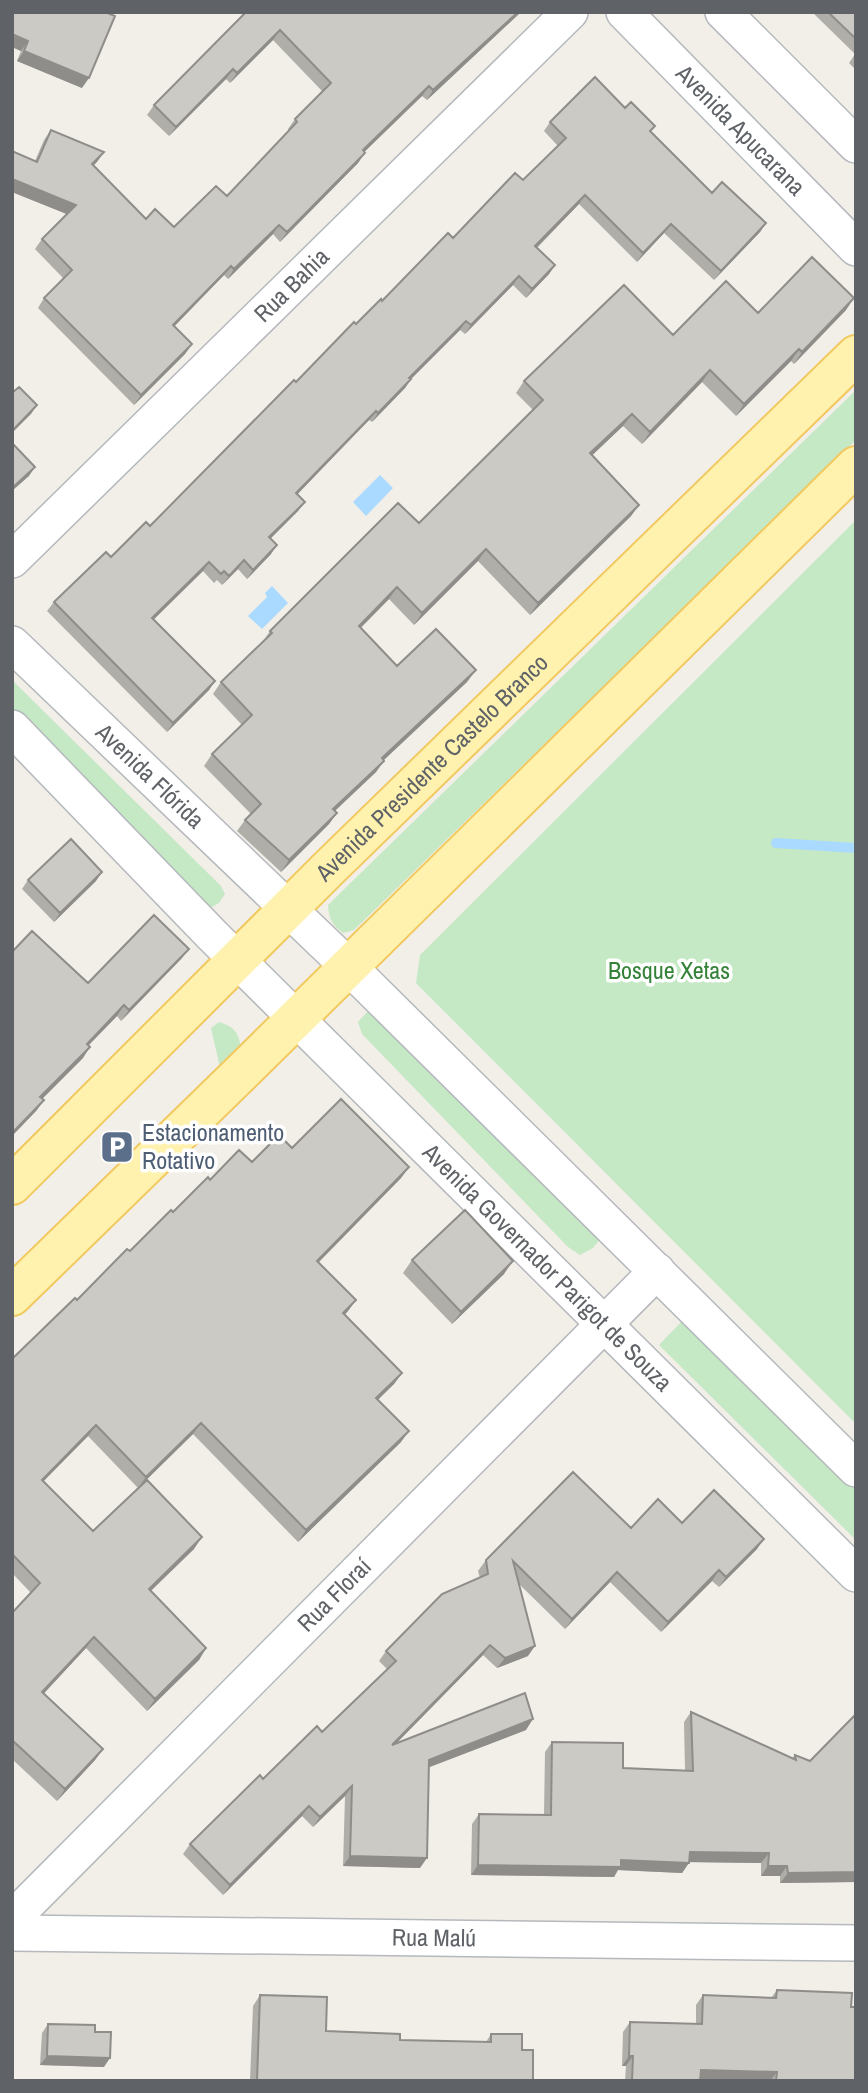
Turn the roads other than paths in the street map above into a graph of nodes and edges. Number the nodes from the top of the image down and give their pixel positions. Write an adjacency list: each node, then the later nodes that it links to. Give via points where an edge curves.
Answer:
1 (570, 12): 8 (street, Rua Bahia)
2 (624, 12): 5 (street, Avenida Apucarana)
3 (723, 12): 4 (street)
4 (856, 145)
5 (856, 248)
6 (856, 355): 11 (main road, Avenida Presidente Castelo Branco)
7 (856, 466): 13 (main road)
8 (12, 560)
9 (12, 644): 11 (street, Avenida Flórida)
10 (12, 728): 12 (street)
11 (289, 908): 12 (main road, Avenida Presidente Castelo Branco); 13 (street)
12 (237, 960): 14 (street, Avenida Governador Parigot de Souza); 15 (main road, Avenida Presidente Castelo Branco)
13 (349, 967): 14 (main road); 16 (street)
14 (296, 1017): 17 (main road); 18 (street, Avenida Governador Parigot de Souza)
15 (12, 1185)
16 (657, 1271): 18 (street, Rua Floraí); 19 (street)
17 (12, 1296)
18 (604, 1323): 20 (street, Avenida Governador Parigot de Souza); 21 (street, Rua Floraí)
19 (856, 1469)
20 (856, 1574)
21 (12, 1919)
22 (12, 1933): 23 (street, Rua Malú)
23 (856, 1943)

